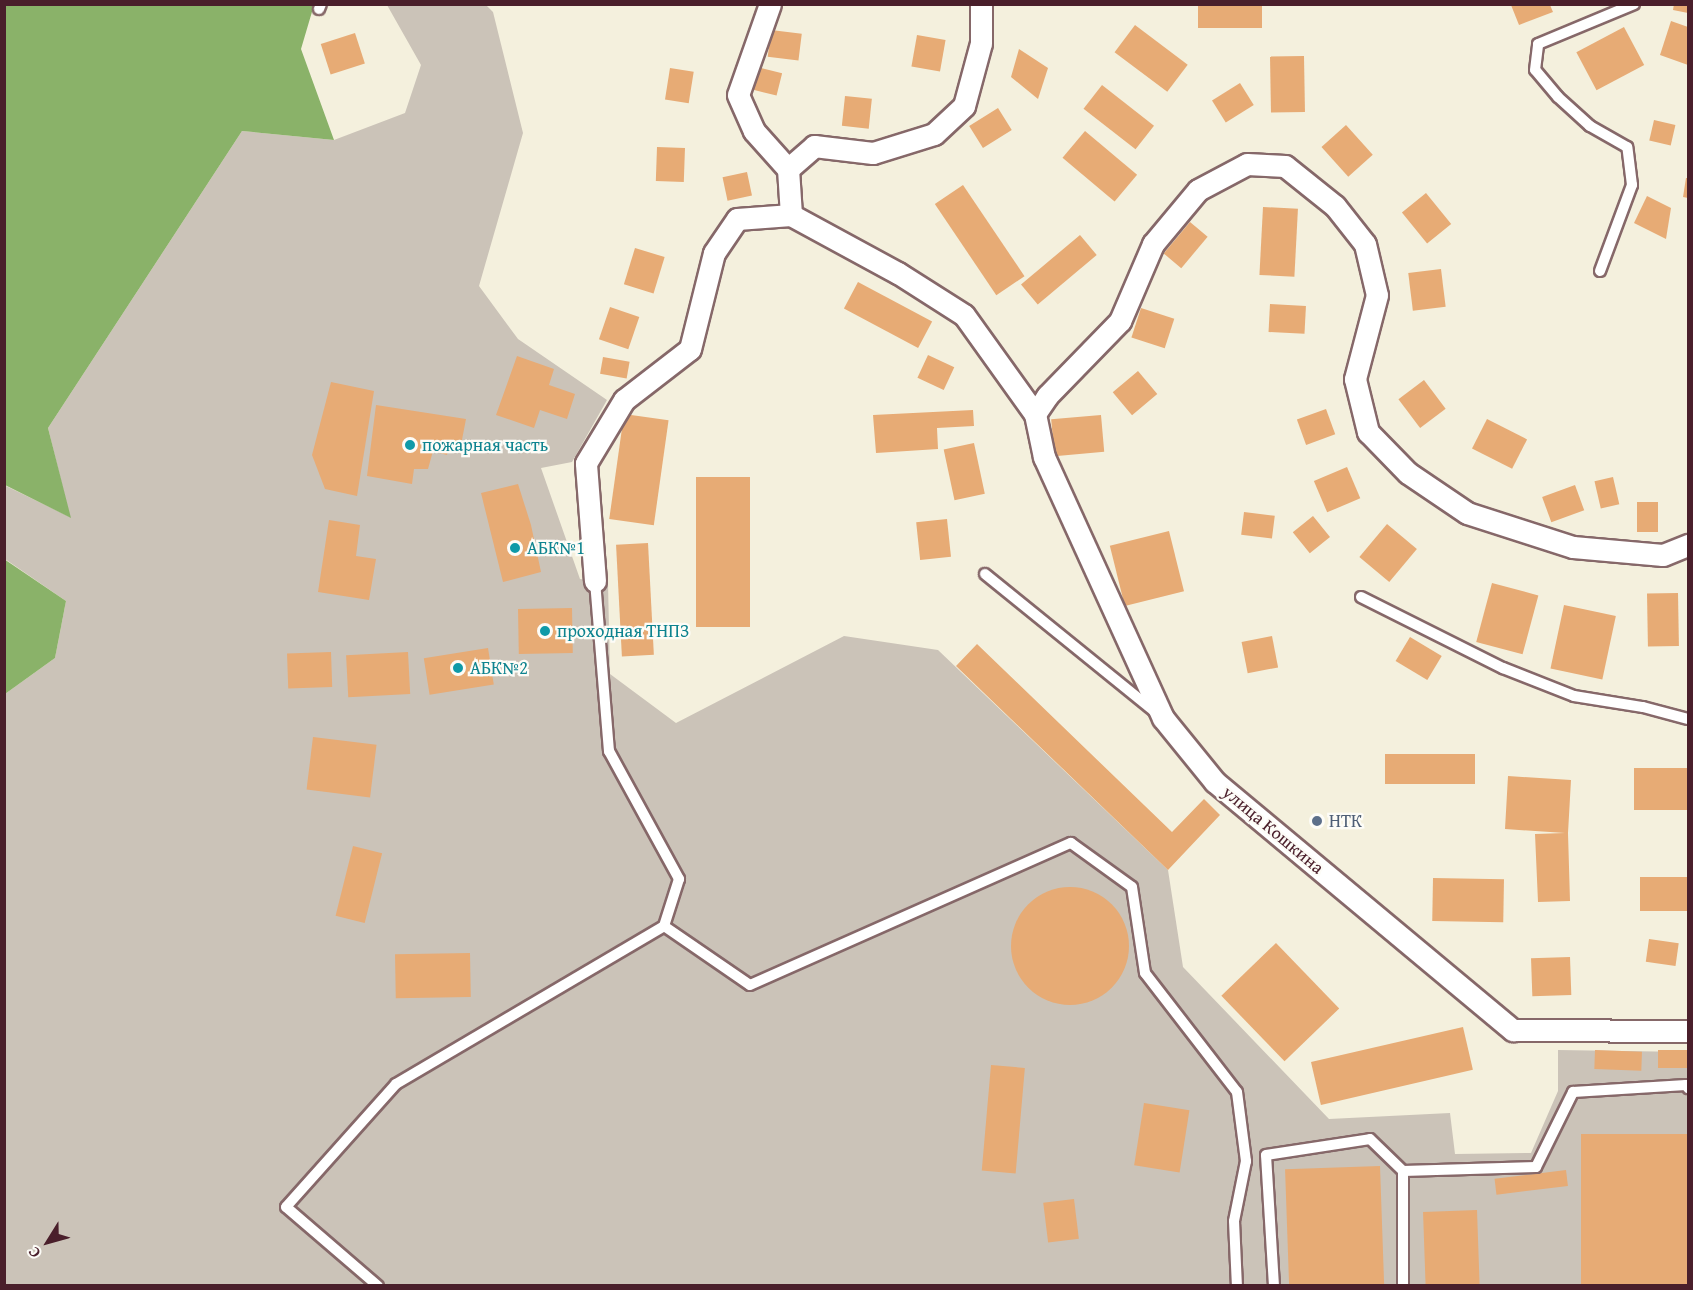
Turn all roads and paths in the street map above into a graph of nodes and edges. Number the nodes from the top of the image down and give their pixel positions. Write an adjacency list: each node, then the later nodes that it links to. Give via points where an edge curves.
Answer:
1 (770, 4): 4 (street, via 738,95 754,131)
2 (981, 4): 4 (street, via 981,43 964,106 934,134 873,153 814,146)
3 (1634, 4): 6 (lane, via 1538,44 1535,70 1558,97 1590,126 1626,147 1632,185)
4 (788, 169): 5 (street)
5 (790, 215): 7 (street, via 898,273 964,315); 10 (street, via 737,219 714,252 690,349 624,400 586,464)
6 (1600, 271)
7 (1035, 414): 8 (street, via 1047,396 1120,321 1153,243 1198,190 1247,164 1285,166 1335,206 1365,243 1377,295 1355,380 1368,432 1408,473 1467,513 1573,547 1663,555); 12 (street, улица Кошкина, via 1044,457)
8 (1689, 545)
9 (985, 573): 12 (lane)
10 (595, 581): 14 (lane, via 609,751 678,879)
11 (1361, 597): 13 (lane, via 1503,668 1574,696)
12 (1163, 718): 15 (street, улица Кошкина, via 1215,782 1513,1030)
13 (1689, 719)
14 (664, 926): 18 (lane, via 396,1084 286,1207); 19 (lane, via 750,985 1071,843 1132,887 1145,973 1237,1092 1246,1161 1234,1221)
15 (1689, 1031)
16 (1689, 1088): 17 (lane, via 1686,1085 1574,1092 1536,1167)
17 (1403, 1171): 20 (lane, via 1370,1139 1266,1155); 21 (lane)
18 (378, 1286)
19 (1237, 1286)
20 (1274, 1286)
21 (1403, 1286)

